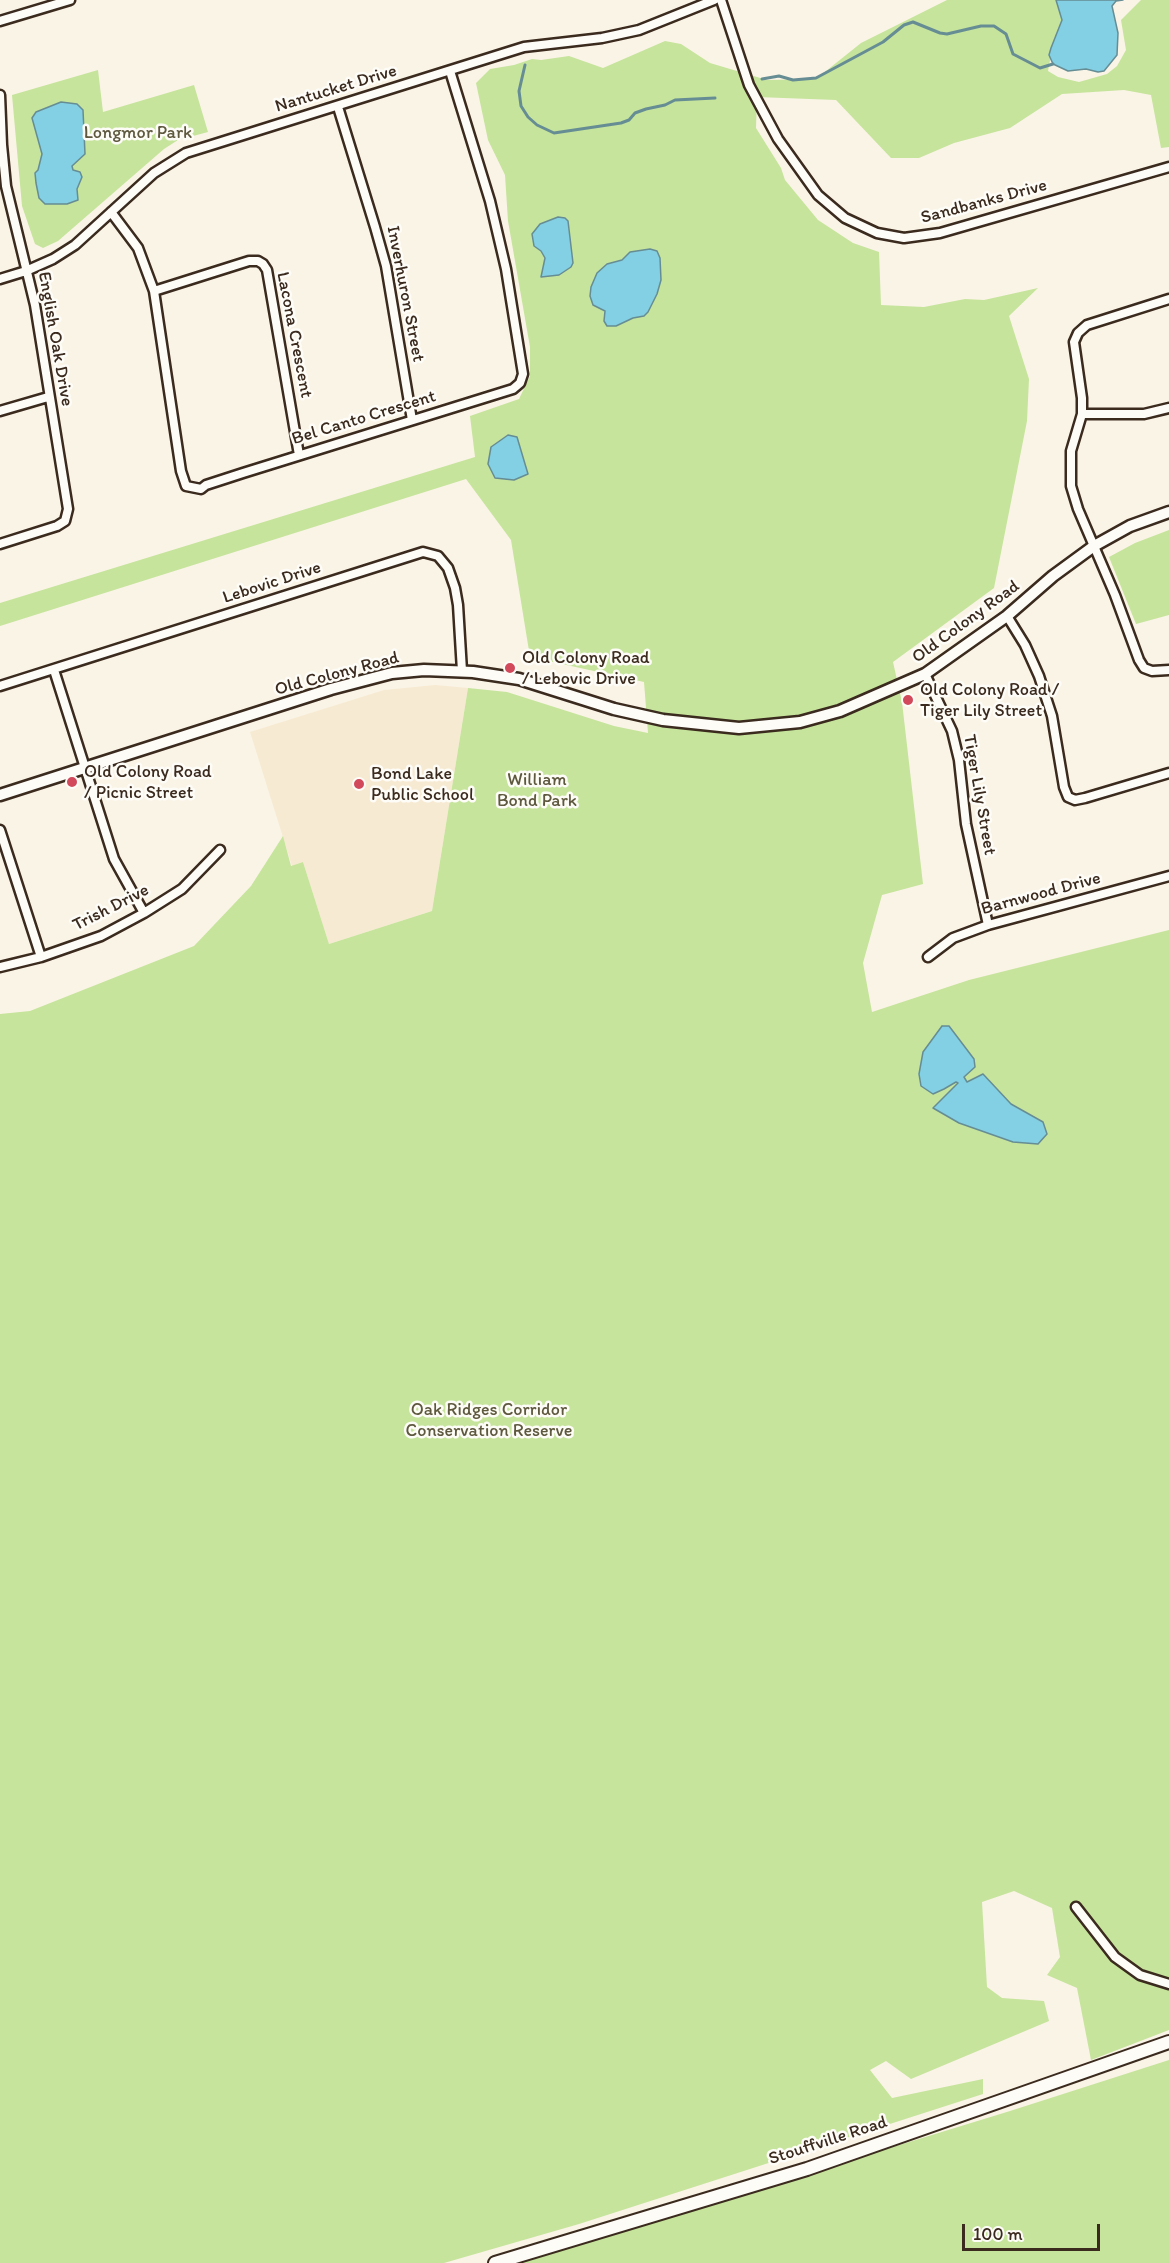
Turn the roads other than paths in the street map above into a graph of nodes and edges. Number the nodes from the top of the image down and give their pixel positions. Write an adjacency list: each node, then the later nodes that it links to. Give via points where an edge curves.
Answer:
1 (70, 0): 4 (street)
2 (714, 0): 5 (street, Nantucket Drive, via 639,30 524,47)
3 (721, 0): 9 (street, Sandbanks Drive, via 749,85 778,139 818,195 844,218 877,233 904,238 940,233)
4 (0, 21)
5 (450, 71): 7 (street, Nantucket Drive); 19 (street, Bel Canto Crescent, via 490,201 523,374 513,388)
6 (0, 95): 8 (street, English Oak Drive)
7 (338, 107): 10 (street, Nantucket Drive, via 186,153 154,173); 19 (street, Inverhuron Street, via 386,267)
8 (1, 159): 11 (street, English Oak Drive)
9 (1169, 167)
10 (111, 212): 11 (street, Nantucket Drive, via 75,245); 13 (street, Bel Canto Crescent, via 138,248)
11 (26, 271): 12 (street, Nantucket Drive); 15 (street, English Oak Drive)
12 (0, 279)
13 (154, 291): 20 (street, Lacona Crescent, via 249,261 263,264); 20 (street, Bel Canto Crescent, via 186,486 201,489)
14 (1169, 299): 18 (street, via 1087,325 1078,333 1074,342)
15 (48, 397): 17 (street); 22 (street, English Oak Drive, via 67,499 65,521)
16 (1169, 408): 18 (street, via 1144,414)
17 (0, 411)
18 (1083, 414): 23 (street, via 1071,451 1071,486)
19 (412, 420): 20 (street, Bel Canto Crescent)
20 (299, 455)
21 (1169, 512): 23 (street, Old Colony Road, via 1130,526)
22 (0, 544)
23 (1094, 546): 24 (street, Old Colony Road); 26 (street, via 1139,660 1152,671)
24 (1007, 616): 28 (street, Old Colony Road); 31 (street, via 1039,676 1052,716 1068,797 1085,798)
25 (54, 670): 27 (street, Lebovic Drive, via 423,552 438,556 452,578 458,605); 29 (street, Lebovic Drive); 30 (street)
26 (1169, 670)
27 (462, 671): 28 (street, Old Colony Road, via 519,679 663,720 739,728 800,722 840,711); 30 (street, Old Colony Road, via 392,673)
28 (925, 674): 37 (street, Tiger Lily Street, via 952,731 966,824)
29 (0, 686)
30 (84, 768): 32 (street, Old Colony Road); 36 (street, via 114,860)
31 (1169, 773)
32 (0, 795)
33 (0, 830): 38 (street)
34 (220, 849): 36 (street, Trish Drive, via 182,889)
35 (1169, 876): 37 (street, Barnwood Drive)
36 (144, 913): 38 (street, Trish Drive, via 101,936)
37 (988, 925): 39 (street, Barnwood Drive, via 953,938)
38 (41, 957): 40 (street, Trish Drive)
39 (928, 957)
40 (0, 967)
41 (1076, 1906): 42 (street, via 1115,1957 1140,1976)
42 (1169, 1983)
43 (1169, 2042): 44 (main road, Stouffville Road, via 807,2169)
44 (495, 2263)

